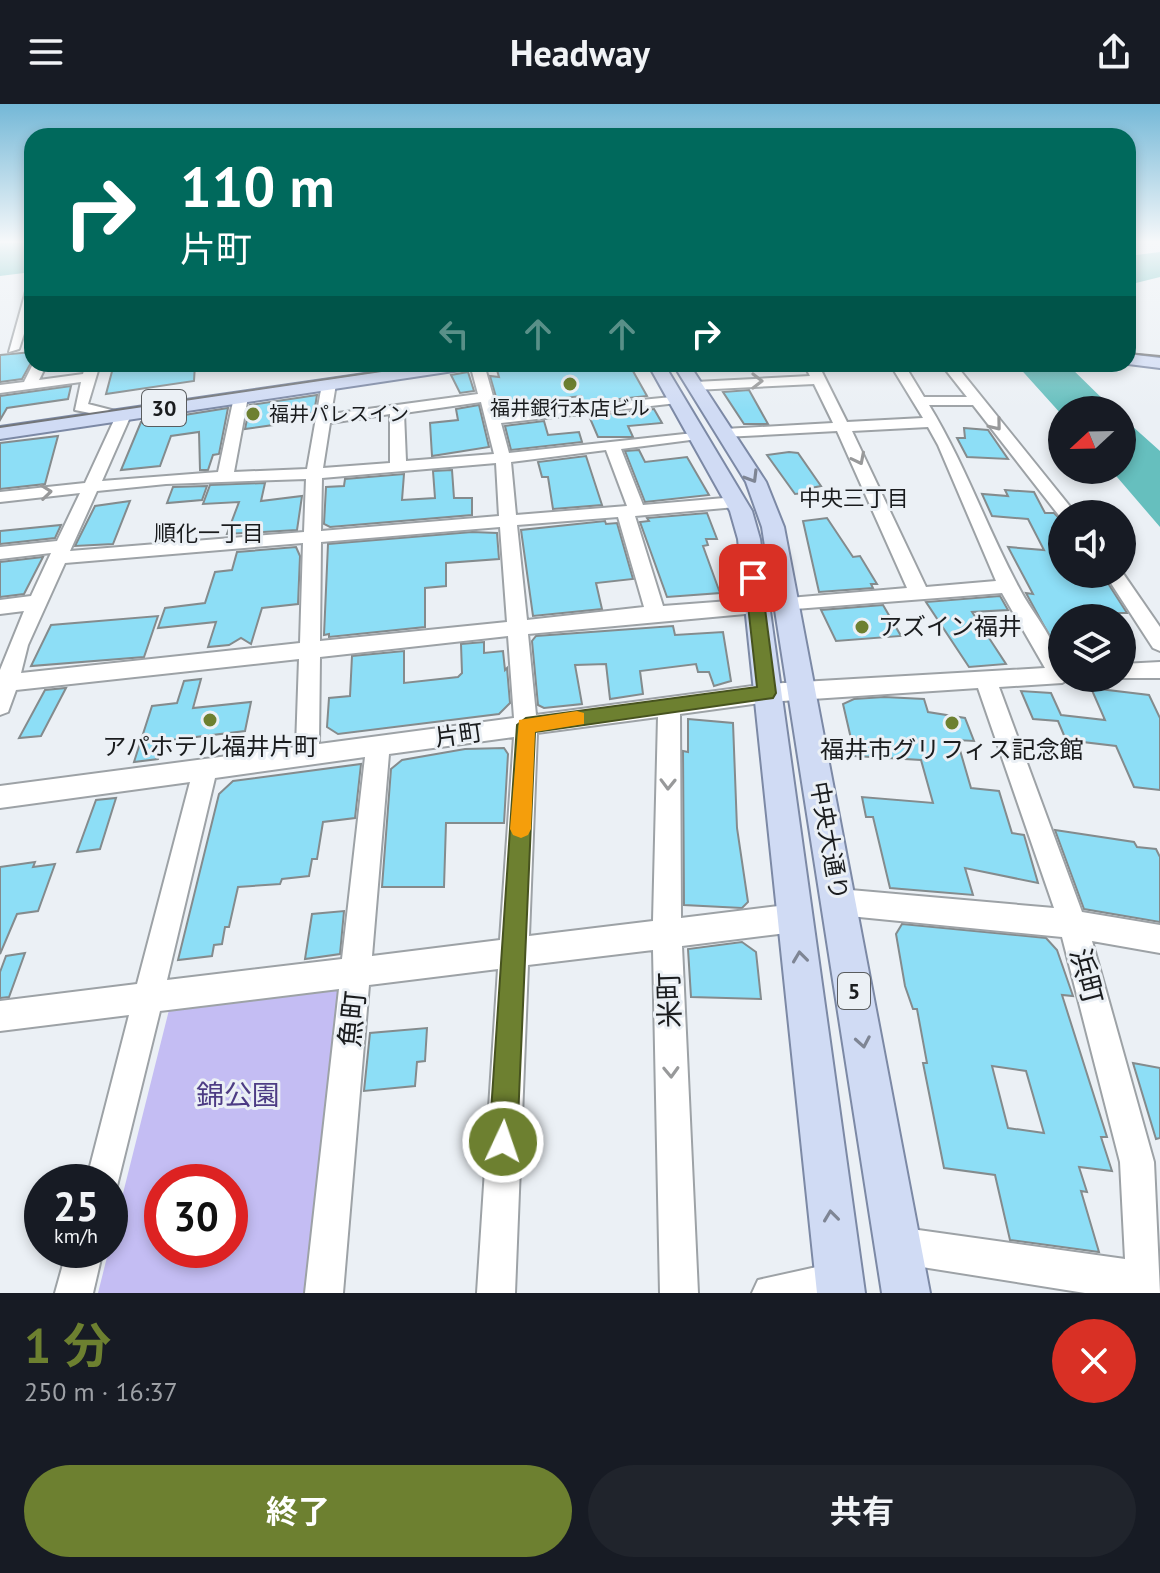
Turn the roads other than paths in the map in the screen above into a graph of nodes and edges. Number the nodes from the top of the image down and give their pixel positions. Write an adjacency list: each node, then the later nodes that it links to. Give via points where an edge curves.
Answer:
1 (24, 309): 3 (street)
2 (1136, 348): 4 (main road)
3 (6, 350)
4 (1160, 350)
5 (1136, 360): 6 (main road)
6 (1160, 363)
7 (36, 372): 20 (street)
8 (83, 372): 20 (street)
9 (90, 372): 27 (street)
10 (314, 372): 27 (main road, 30)
11 (412, 372): 19 (main road, 30)
12 (480, 372): 24 (street)
13 (665, 372): 22 (main road, 中央大通り / 5)
14 (682, 372): 22 (main road, 中央大通り / 5)
15 (815, 372): 18 (street)
16 (902, 372): 25 (street)
17 (954, 372): 26 (street)
18 (819, 380): 22 (street, one-way to 18, via 743,381); 34 (street)
19 (329, 384): 23 (main road, 30); 31 (street)
20 (29, 385): 21 (street)
21 (0, 389)
22 (686, 392): 32 (street); 36 (main road, 中央大通り / 5); 37 (main road, 中央大通り / 5)
23 (241, 397): 29 (main road, 30); 42 (street)
24 (488, 397): 28 (street); 32 (street)
25 (920, 401): 26 (street); 33 (street)
26 (976, 401): 45 (street, one-way to 45)
27 (80, 407): 29 (street); 30 (main road, 30)
28 (397, 409): 31 (street); 40 (street)
29 (124, 415): 35 (main road, 30); 43 (street)
30 (0, 419)
31 (324, 419): 41 (street)
32 (494, 419): 39 (street)
33 (933, 422): 34 (street); 52 (street)
34 (843, 427): 36 (street); 54 (street, one-way to 54)
35 (0, 433)
36 (724, 433): 56 (main road, 中央大通り / 5, one-way to 56, via 769,512)
37 (698, 435): 38 (street); 46 (main road, 中央大通り / 5)
38 (612, 445): 39 (street); 47 (street)
39 (503, 458): 40 (street); 48 (street)
40 (398, 466): 41 (street)
41 (314, 474): 42 (street); 49 (street)
42 (225, 477): 43 (street)
43 (92, 486): 44 (street, one-way to 43); 50 (street)
44 (0, 497)
45 (1056, 500)
46 (736, 502): 47 (street); 57 (main road, 中央大通り / 5, via 749,539)
47 (631, 511): 48 (street); 59 (street)
48 (508, 521): 49 (street); 60 (street)
49 (313, 535): 50 (street); 62 (street)
50 (61, 552): 51 (street); 55 (street)
51 (0, 553)
52 (1008, 586): 54 (street); 63 (street)
53 (1123, 588): 61 (street)
54 (918, 591): 56 (street)
55 (38, 602): 58 (street); 68 (street)
56 (789, 605): 69 (main road, 中央大通り / 5)
57 (756, 606): 59 (street); 69 (main road, 中央大通り / 5)
58 (0, 607)
59 (656, 613): 60 (street)
60 (516, 628): 62 (street); 72 (street)
61 (1160, 643)
62 (311, 651): 68 (street); 74 (street)
63 (1048, 653)
64 (1160, 670): 65 (street)
65 (1136, 671)
66 (1048, 676): 67 (street, 片町)
67 (985, 678): 69 (street, 片町); 79 (street, 浜町)
68 (3, 682): 70 (street)
69 (784, 691): 71 (street, 片町); 77 (main road, 中央大通り / 5); 78 (main road, 中央大通り / 5)
70 (0, 706)
71 (669, 706): 72 (street, 片町); 80 (street, 米町, one-way to 80)
72 (526, 725): 73 (street, 片町); 82 (street)
73 (378, 746): 74 (street, 片町); 83 (street, 魚町)
74 (307, 756): 75 (street, 片町)
75 (205, 768): 76 (street, 片町); 84 (street)
76 (0, 797)
77 (839, 902): 79 (street); 87 (main road, 中央大通り / 5, one-way to 87)
78 (795, 918): 80 (street); 89 (main road, 中央大通り / 5, one-way to 78)
79 (1073, 924): 81 (street); 90 (street, 浜町, via 1137,1162)
80 (667, 933): 82 (street); 94 (street, 米町, one-way to 94)
81 (1160, 939)
82 (514, 952): 83 (street); 93 (street)
83 (356, 972): 84 (street); 92 (street, 魚町)
84 (151, 997): 85 (street); 86 (street)
85 (0, 1016)
86 (108, 1164)
87 (897, 1245): 90 (street); 96 (main road, 中央大通り / 5)
88 (80, 1268): 91 (street)
89 (840, 1287): 95 (street)
90 (1147, 1287)
91 (74, 1293)
92 (324, 1293)
93 (496, 1293)
94 (679, 1293)
95 (771, 1293)
96 (906, 1293)

